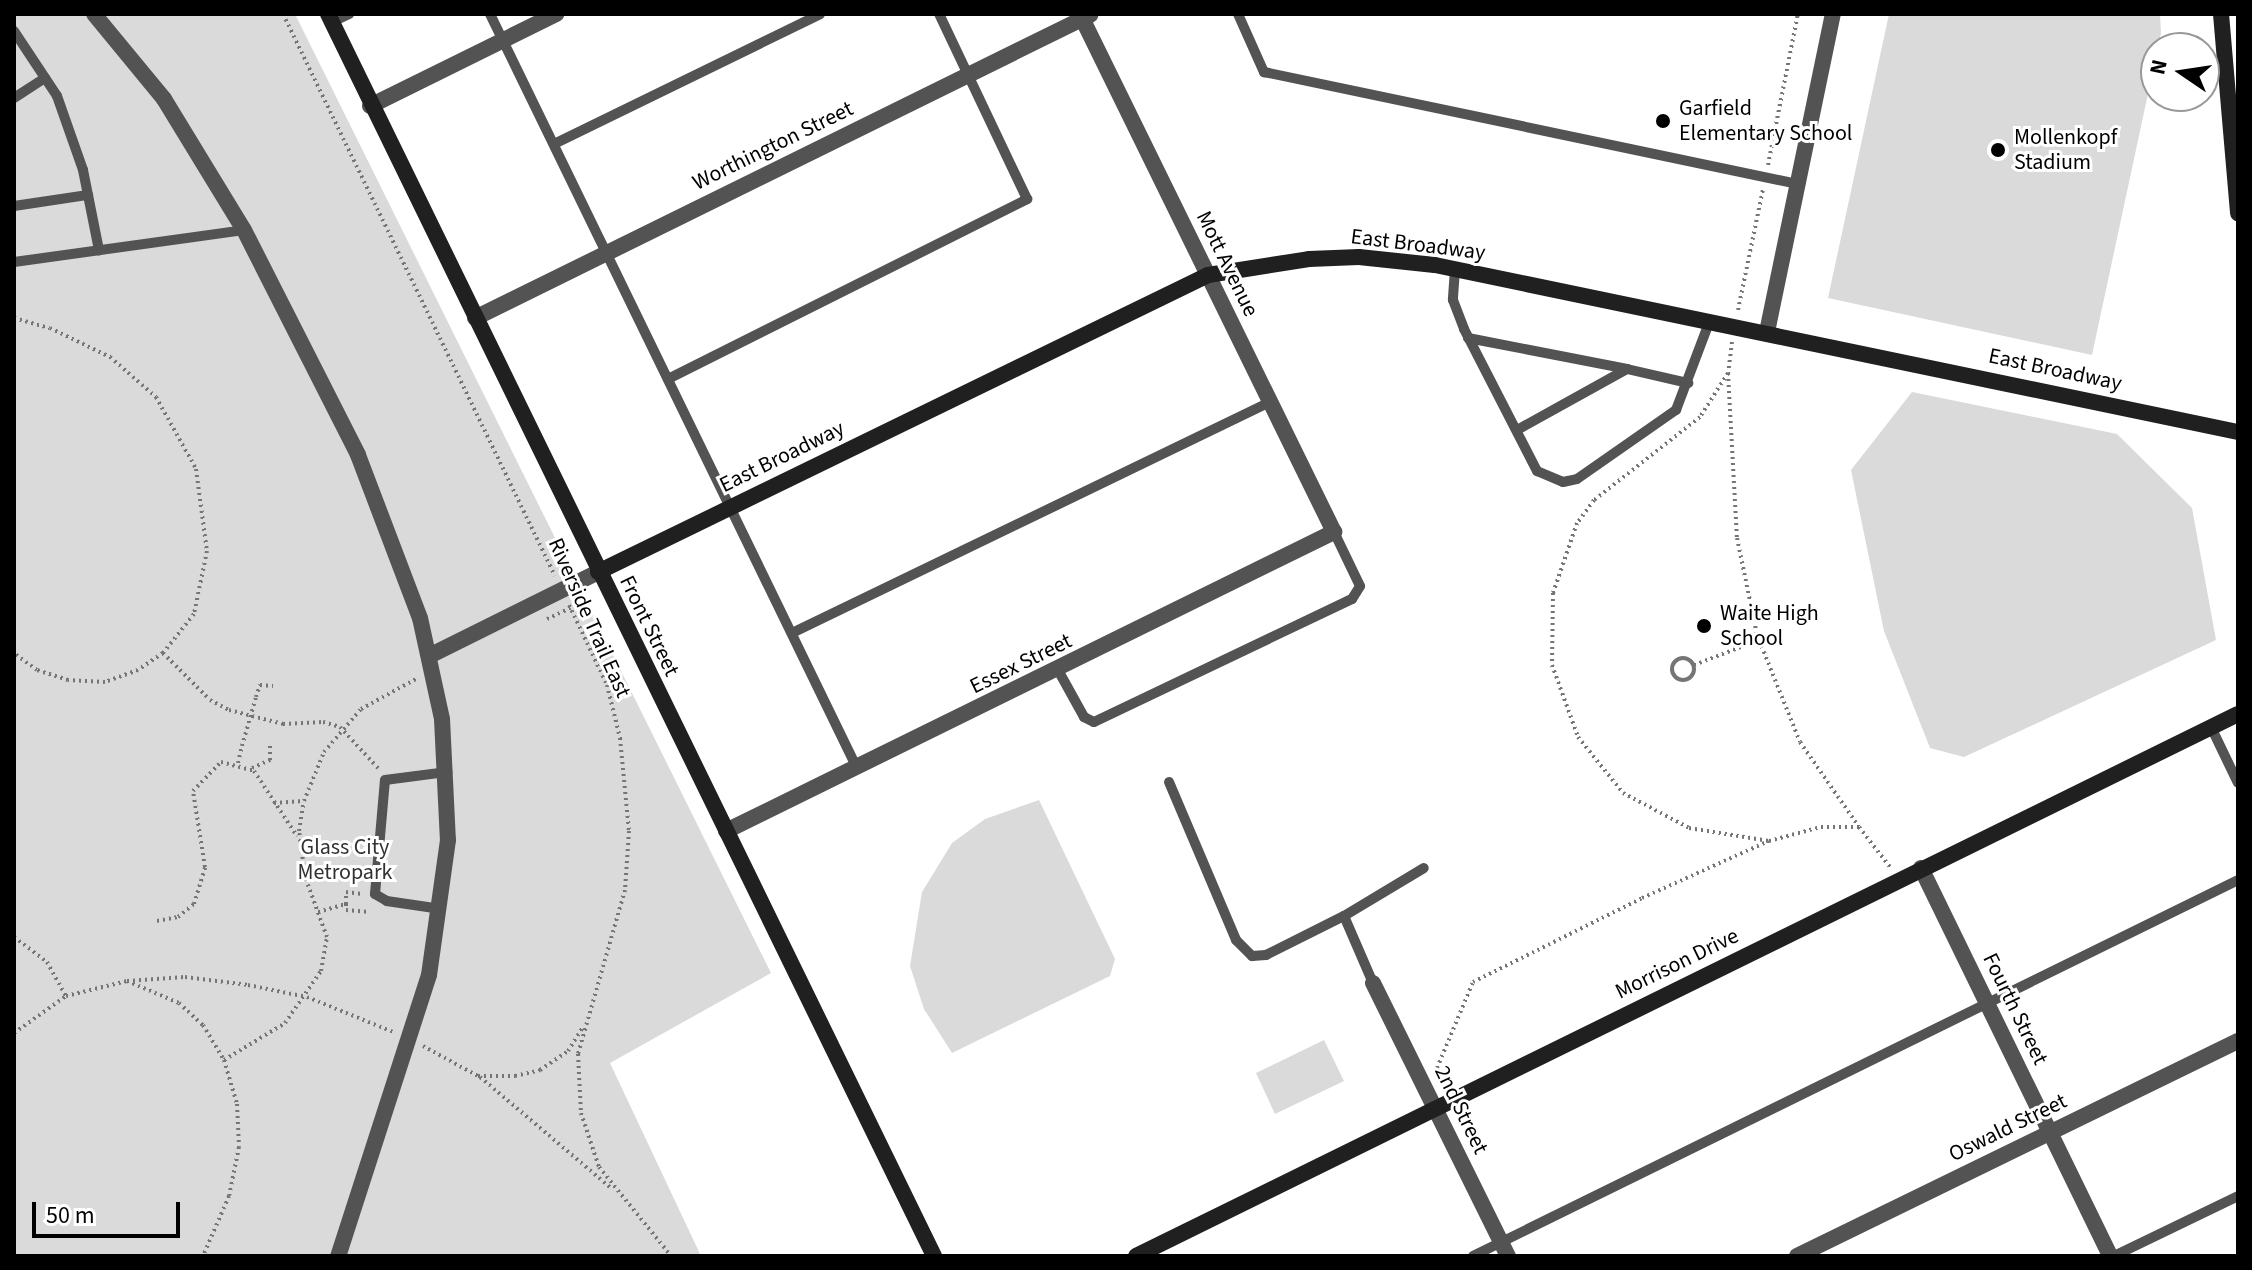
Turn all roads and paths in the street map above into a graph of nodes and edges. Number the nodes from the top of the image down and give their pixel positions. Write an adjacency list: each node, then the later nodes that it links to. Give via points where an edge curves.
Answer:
1 (94, 14): 27 (street, via 164,99)
2 (283, 14): 49 (path, Riverside Trail East)
3 (349, 14): 13 (lane)
4 (490, 14): 15 (lane)
5 (556, 14): 15 (street)
6 (820, 14): 21 (lane)
7 (939, 14): 16 (lane)
8 (1238, 14): 22 (lane, via 1264,72)
9 (1798, 14): 22 (path)
10 (1833, 14): 23 (street)
11 (2221, 14): 20 (street)
12 (1085, 16): 16 (street, Worthington Street); 32 (street, Mott Avenue)
13 (330, 18): 19 (street, Front Street)
14 (15, 34): 17 (lane)
15 (503, 40): 19 (street); 21 (lane)
16 (969, 75): 29 (street, Worthington Street); 41 (lane, via 1027,199)
17 (45, 78): 18 (lane); 24 (lane, via 57,96)
18 (14, 98)
19 (370, 106): 34 (street, Front Street)
20 (2234, 123): 26 (street)
21 (554, 144): 29 (lane)
22 (1765, 177): 23 (lane); 36 (path)
23 (1798, 184): 37 (street)
24 (88, 195): 25 (lane); 28 (lane)
25 (14, 206)
26 (2238, 213)
27 (244, 230): 28 (lane); 56 (street, via 358,455 420,618)
28 (99, 250): 30 (lane)
29 (606, 253): 34 (street, Worthington Street); 41 (lane)
30 (14, 262)
31 (1455, 269): 32 (street, East Broadway, via 1359,257); 35 (street, East Broadway); 38 (lane, via 1455,312)
32 (1208, 275): 43 (street, Mott Avenue); 46 (street, East Broadway)
33 (14, 318): 55 (path, via 50,328 110,357 156,397 185,443 203,494 206,572 194,614)
34 (475, 318): 48 (street, Front Street)
35 (1710, 320): 36 (street, East Broadway); 42 (lane)
36 (1735, 325): 37 (street, East Broadway); 40 (path)
37 (1767, 332): 45 (street, East Broadway)
38 (1468, 338): 39 (lane); 44 (lane)
39 (1627, 369): 42 (lane); 44 (lane)
40 (1728, 373): 53 (path, via 1737,538); 76 (path, via 1700,417 1594,500 1577,523 1553,593 1552,665 1578,737 1623,793 1689,828)
41 (668, 379): 46 (lane)
42 (1688, 383): 44 (lane, via 1676,410 1577,479 1563,482 1537,471)
43 (1270, 402): 47 (street, Mott Avenue); 52 (lane)
44 (1517, 430)
45 (2238, 432)
46 (730, 507): 48 (street, East Broadway); 52 (lane)
47 (1334, 532): 58 (street, Essex Street); 58 (lane, via 1360,586 1352,599 1094,722 1084,717)
48 (598, 572): 49 (street); 74 (street, Front Street)
49 (562, 590): 50 (path, Riverside Trail East); 56 (street)
50 (571, 608): 51 (path); 94 (path, Riverside Trail East, via 607,685 620,738 629,831 625,890)
51 (542, 621)
52 (792, 633): 65 (lane)
53 (1759, 640): 57 (path); 73 (path, via 1800,742)
54 (14, 653): 55 (path, via 51,676 86,683 123,677)
55 (163, 653): 61 (path, via 210,700 229,710 283,724 323,722)
56 (430, 664): 61 (path); 67 (street)
57 (1693, 665): 57 (path, via 1686,680 1672,672 1678,659)
58 (1058, 670): 65 (street, Essex Street)
59 (273, 686): 64 (path, bridge, via 260,685)
60 (2238, 714): 62 (street, Morrison Drive)
61 (340, 727): 68 (path, via 372,757); 71 (path)
62 (2211, 727): 70 (lane); 78 (street, Morrison Drive)
63 (270, 746): 66 (path, via 270,760)
64 (238, 763): 66 (path); 87 (path, via 221,762 193,791 203,882 194,904 178,917)
65 (857, 768): 74 (street, Essex Street)
66 (250, 769): 72 (path)
67 (447, 772): 68 (lane); 83 (street)
68 (385, 780): 81 (lane)
69 (1169, 782): 86 (lane, via 1236,940 1252,956 1266,955)
70 (2238, 783)
71 (304, 801): 72 (path); 75 (path)
72 (274, 803): 75 (path)
73 (1859, 827): 76 (path, via 1821,827); 79 (path)
74 (726, 831): 109 (street, Front Street)
75 (299, 838): 84 (path)
76 (1769, 841): 100 (path, via 1473,982 1437,1068)
77 (1424, 868): 86 (lane)
78 (1921, 868): 79 (street, Morrison Drive); 93 (street, Fourth Street)
79 (1898, 879): 100 (street, Morrison Drive)
80 (2238, 880): 93 (lane)
81 (375, 894): 82 (path, via 346,892); 83 (lane, via 387,901)
82 (346, 904): 84 (path); 85 (path, via 346,910)
83 (441, 909): 96 (street)
84 (318, 912): 92 (path, via 327,937 326,957)
85 (370, 912)
86 (1344, 916): 90 (lane)
87 (157, 921)
88 (14, 937): 91 (path, via 47,962)
89 (127, 981): 91 (path); 92 (path, via 185,977); 98 (path, via 179,1003 203,1025)
90 (1373, 983): 101 (street, 2nd Street)
91 (66, 996): 95 (path)
92 (307, 997): 96 (path); 98 (path, via 285,1023)
93 (1987, 1003): 102 (street, Fourth Street); 105 (lane)
94 (586, 1021): 99 (path, via 568,1051 540,1070); 103 (path, Riverside Trail East, via 576,1069 581,1113 599,1167)
95 (14, 1033)
96 (411, 1039): 99 (path); 107 (street)
97 (2238, 1041): 102 (street, Oswald Street)
98 (224, 1060): 106 (path, via 237,1104 239,1147 229,1196)
99 (478, 1076): 103 (path)
100 (1453, 1098): 101 (street, Morrison Drive)
101 (1435, 1107): 105 (street, 2nd Street); 110 (street, Morrison Drive)
102 (2050, 1132): 112 (street, Oswald Street); 113 (street, Fourth Street)
103 (617, 1193): 108 (path, Riverside Trail East)
104 (2238, 1196): 113 (lane)
105 (1505, 1249): 111 (lane)
106 (203, 1256)
107 (338, 1256)
108 (671, 1256)
109 (934, 1256)
110 (1136, 1256)
111 (1473, 1256)
112 (1797, 1256)
113 (2112, 1256)

